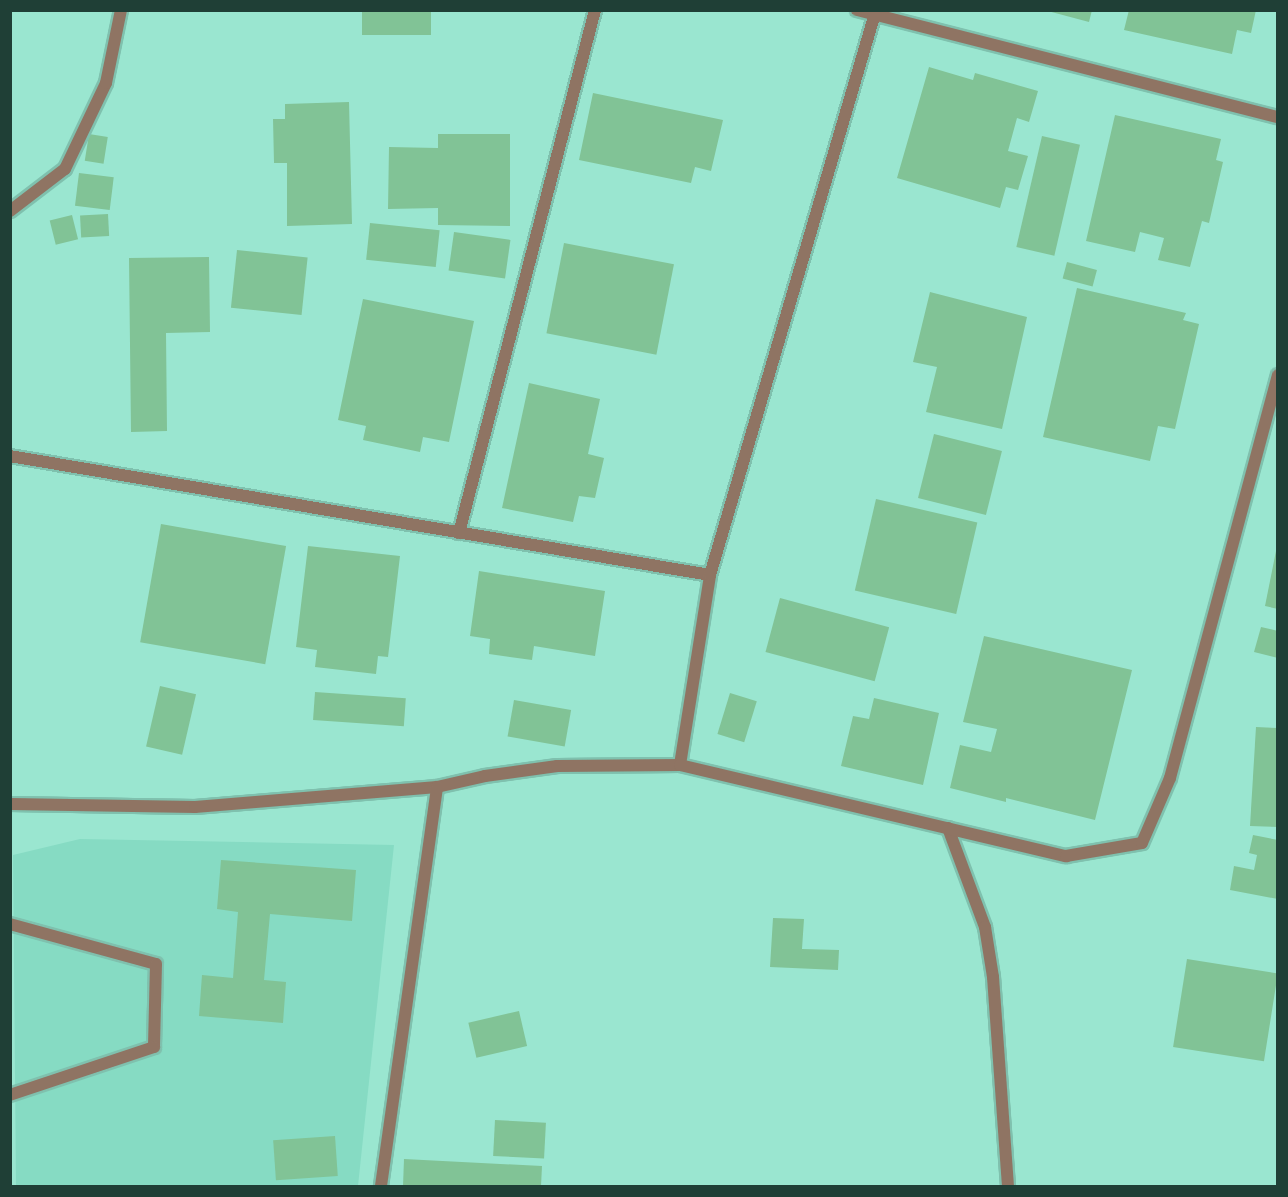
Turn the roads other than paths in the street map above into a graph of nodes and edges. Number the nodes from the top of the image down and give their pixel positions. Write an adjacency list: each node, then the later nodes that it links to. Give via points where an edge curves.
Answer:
1 (121, 10): 6 (street, via 106,84 65,169)
2 (595, 10): 9 (street)
3 (857, 10): 4 (street)
4 (875, 14): 5 (street); 10 (street)
5 (1278, 117)
6 (10, 211)
7 (1278, 375): 14 (street, via 1170,778 1142,843 1066,856)
8 (10, 456): 9 (street)
9 (459, 533): 10 (street)
10 (710, 575): 11 (street)
11 (680, 765): 12 (street, via 557,766 485,776); 14 (street)
12 (437, 788): 13 (street, via 195,807); 17 (street)
13 (10, 804)
14 (948, 828): 18 (street, via 985,927 993,977)
15 (10, 924): 16 (street, via 156,964 154,1047)
16 (10, 1095)
17 (381, 1186)
18 (1008, 1186)

